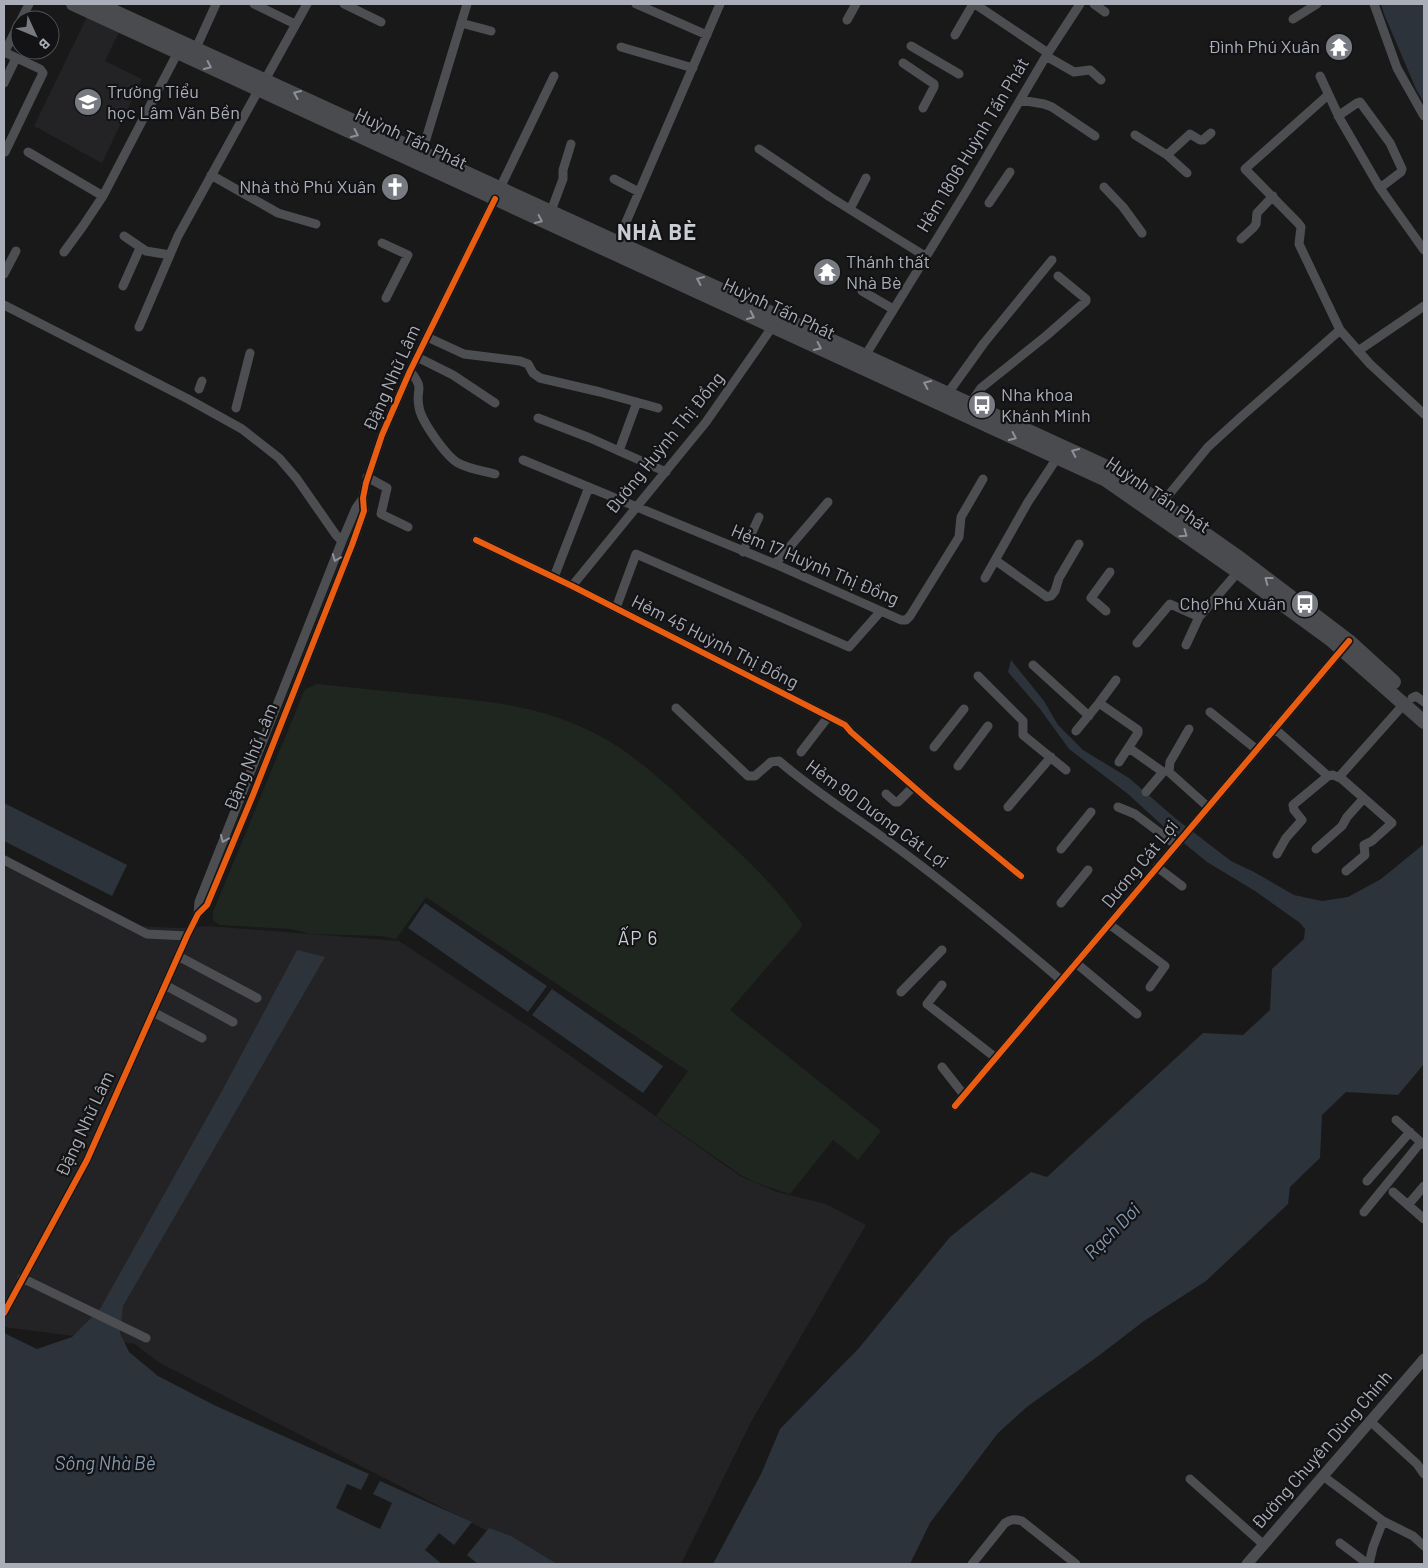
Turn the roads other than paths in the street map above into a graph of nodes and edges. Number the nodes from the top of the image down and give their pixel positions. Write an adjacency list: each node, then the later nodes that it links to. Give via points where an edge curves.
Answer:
1 (73, 4): 23 (main road, Huỳnh Tấn Phát)
2 (98, 4): 16 (main road, Huỳnh Tấn Phát)
3 (216, 4): 30 (street)
4 (254, 4): 22 (street)
5 (307, 4): 22 (street)
6 (344, 4): 20 (street)
7 (467, 4): 21 (street)
8 (636, 4): 25 (street)
9 (856, 4): 19 (street)
10 (974, 4): 26 (street); 33 (street)
11 (1080, 4): 33 (street, Hẻm 1806 Huỳnh Tấn Phát)
12 (1094, 4): 17 (street)
13 (1317, 4): 18 (street)
14 (1374, 4): 48 (street, via 1397,68)
15 (718, 5): 25 (street)
16 (117, 8): 23 (main road, Huỳnh Tấn Phát)
17 (1105, 12)
18 (1293, 19)
19 (847, 20)
20 (381, 22)
21 (461, 23): 24 (street); 56 (street)
22 (295, 24): 43 (street)
23 (134, 26): 30 (main road, Huỳnh Tấn Phát); 32 (main road, Huỳnh Tấn Phát)
24 (491, 31)
25 (707, 35): 37 (street)
26 (955, 35)
27 (10, 40): 31 (street)
28 (911, 46): 38 (street)
29 (621, 47): 37 (street)
30 (196, 48): 43 (main road, Huỳnh Tấn Phát)
31 (4, 52)
32 (178, 52): 43 (main road, Huỳnh Tấn Phát, one-way to 43); 67 (street)
33 (1047, 55): 41 (street, via 1074,72 1090,70); 45 (street, Hẻm 1806 Huỳnh Tấn Phát)
34 (15, 60): 42 (street)
35 (21, 60): 54 (street, via 40,68 43,73)
36 (903, 63): 46 (street, via 934,84)
37 (693, 68): 65 (street)
38 (959, 74)
39 (554, 76): 66 (street, Đặng Nhữ Lâm)
40 (1320, 76): 44 (street)
41 (1101, 80)
42 (4, 83)
43 (262, 85): 56 (main road, Huỳnh Tấn Phát, one-way to 43); 60 (street); 66 (main road, Huỳnh Tấn Phát, one-way to 66)
44 (1328, 95): 47 (street); 68 (street, via 1245,169)
45 (1020, 100): 51 (street, via 1052,107); 83 (street, Hẻm 1806 Huỳnh Tấn Phát)
46 (924, 108)
47 (1338, 116): 64 (street); 64 (street, via 1360,102 1390,143 1402,169)
48 (1424, 116)
49 (1211, 133): 57 (street, via 1203,140 1190,134)
50 (1135, 135): 57 (street)
51 (1096, 136)
52 (571, 144): 71 (street)
53 (758, 148): 70 (street)
54 (4, 152)
55 (28, 152): 67 (street)
56 (422, 152): 66 (main road, Huỳnh Tấn Phát)
57 (1167, 155): 59 (street)
58 (1010, 172): 69 (street)
59 (1187, 173)
60 (211, 175): 72 (street, via 278,213); 82 (street)
61 (866, 178): 70 (street)
62 (614, 179): 65 (street)
63 (1104, 187): 73 (street)
64 (1380, 188): 78 (street)
65 (639, 192): 77 (street)
66 (497, 194): 71 (main road, Huỳnh Tấn Phát); 93 (main road, Huỳnh Tấn Phát, one-way to 93); 96 (street, Đặng Nhữ Lâm)
67 (103, 196): 81 (street)
68 (1273, 196): 75 (street, via 1258,213 1256,224); 95 (street, via 1301,227 1299,244)
69 (989, 203)
70 (850, 209): 83 (street)
71 (551, 212): 77 (main road, Huỳnh Tấn Phát)
72 (316, 224)
73 (1142, 233)
74 (124, 236): 79 (street)
75 (1241, 239)
76 (382, 243): 89 (street, via 408,255)
77 (617, 243): 93 (main road, Huỳnh Tấn Phát, one-way to 77)
78 (1423, 244)
79 (140, 248): 82 (street); 87 (street)
80 (16, 252): 85 (street)
81 (64, 252)
82 (170, 255): 94 (street)
83 (925, 256): 92 (street, Hẻm 1806 Huỳnh Tấn Phát)
84 (1052, 260): 102 (street)
85 (4, 274)
86 (1058, 276): 106 (street, via 1086,301 981,388)
87 (124, 286)
88 (862, 291): 92 (street)
89 (386, 298)
90 (4, 305): 125 (street, via 242,429 279,458)
91 (1424, 306): 97 (street)
92 (893, 309): 100 (street, Hẻm 1806 Huỳnh Tấn Phát)
93 (776, 321): 100 (main road, Huỳnh Tấn Phát); 111 (main road, Huỳnh Tấn Phát, one-way to 111); 113 (street, Đường Huỳnh Thị Đồng, via 706,422)
94 (139, 327)
95 (1340, 330): 97 (street); 121 (street, via 1208,447)
96 (427, 337): 99 (street, Đặng Nhữ Lâm); 103 (street, via 464,354 520,361 528,364 540,378)
97 (1358, 351): 108 (street)
98 (250, 353): 105 (street)
99 (418, 356): 101 (street, Đặng Nhữ Lâm); 104 (street, via 454,375)
100 (865, 356): 102 (main road, Huỳnh Tấn Phát, one-way to 100)
101 (410, 372): 114 (street, via 420,384 419,407 424,420 444,448 459,464); 115 (street, Đặng Nhữ Lâm)
102 (948, 393): 106 (main road, Huỳnh Tấn Phát)
103 (637, 402): 107 (street); 110 (street)
104 (495, 403)
105 (237, 404)
106 (970, 404): 121 (main road, Huỳnh Tấn Phát, one-way to 106, via 1116,471)
107 (658, 408)
108 (1424, 414)
109 (538, 418): 110 (street)
110 (619, 450): 113 (street)
111 (1058, 458): 121 (main road, Huỳnh Tấn Phát); 128 (street)
112 (523, 460): 117 (street, Hẻm 17 Huỳnh Thị Đồng)
113 (666, 472): 120 (street, Đường Huỳnh Thị Đồng)
114 (495, 474)
115 (367, 477): 118 (street, Đặng Nhữ Lâm); 123 (street, via 387,488 381,515)
116 (983, 479): 137 (street, Hẻm 17 Huỳnh Thị Đồng, via 961,517 959,536 910,616 901,620)
117 (589, 487): 120 (street, Hẻm 17 Huỳnh Thị Đồng); 132 (street)
118 (363, 498): 125 (street, Đặng Nhữ Lâm); 187 (street, Đặng Nhữ Lâm, via 364,511 352,545 253,795 207,905)
119 (828, 502): 129 (street)
120 (636, 507): 127 (street, Hẻm 17 Huỳnh Thị Đồng); 134 (street, Đường Huỳnh Thị Đồng)
121 (1158, 508): 131 (main road, Huỳnh Tấn Phát, one-way to 131); 141 (main road, Huỳnh Tấn Phát, one-way to 121, via 1241,559)
122 (759, 517): 127 (street)
123 (408, 527)
124 (476, 540): 132 (street, Hẻm 45 Huỳnh Thị Đồng)
125 (342, 541): 187 (street, Đặng Nhữ Lâm, one-way to 187, via 198,902)
126 (1079, 544): 128 (street, via 1055,591 1047,597)
127 (744, 552): 129 (street, Hẻm 17 Huỳnh Thị Đồng)
128 (995, 560): 133 (street)
129 (774, 564): 137 (street, Hẻm 17 Huỳnh Thị Đồng)
130 (1110, 572): 136 (street, via 1091,598)
131 (1238, 572): 138 (street); 141 (main road, Huỳnh Tấn Phát)
132 (554, 577): 134 (street, Hẻm 45 Huỳnh Thị Đồng)
133 (985, 578)
134 (572, 586): 135 (street, Hẻm 45 Huỳnh Thị Đồng)
135 (616, 608): 137 (street, via 636,554 849,647); 152 (street, Hẻm 45 Huỳnh Thị Đồng)
136 (1106, 611)
137 (880, 612)
138 (1199, 617): 139 (street, via 1170,604); 140 (street)
139 (1137, 643)
140 (1186, 645)
141 (1345, 645): 145 (main road, Huỳnh Tấn Phát); 155 (street, Dương Cát Lợi)
142 (1033, 665): 151 (street)
143 (978, 676): 162 (street, via 1023,721 1024,735)
144 (1116, 680): 146 (street)
145 (1413, 701): 149 (main road, Huỳnh Tấn Phát); 153 (main road, Huỳnh Tấn Phát); 167 (street)
146 (1099, 703): 151 (street); 159 (street, via 1138,730)
147 (676, 708): 193 (street, Hẻm 90 Dương Cát Lợi, via 748,776 755,776 771,762 779,761 956,893)
148 (964, 709): 158 (street)
149 (1424, 709)
150 (1210, 712): 160 (street)
151 (1089, 716): 157 (street)
152 (828, 717): 161 (street); 168 (street, Hẻm 45 Huỳnh Thị Đồng, via 845,725)
153 (1424, 722)
154 (988, 726): 164 (street)
155 (1274, 728): 160 (street, Dương Cát Lợi); 166 (street)
156 (1188, 729): 174 (street, via 1170,762 1169,772)
157 (1076, 731)
158 (934, 748)
159 (1129, 748): 163 (street); 169 (street, via 1163,772)
160 (1256, 749): 174 (street, Dương Cát Lợi)
161 (801, 752)
162 (1051, 757): 165 (street); 172 (street)
163 (1119, 762)
164 (958, 766)
165 (1066, 770)
166 (1328, 776): 167 (street); 179 (street, via 1294,805 1302,820)
167 (1339, 778): 171 (street)
168 (913, 787): 170 (street, via 898,802); 184 (street, Hẻm 45 Huỳnh Thị Đồng)
169 (1146, 792)
170 (886, 794)
171 (1364, 798): 177 (street, via 1342,826); 183 (street, via 1392,823 1364,845 1364,855)
172 (1008, 807)
173 (1118, 807): 176 (street, via 1135,814)
174 (1208, 807): 176 (street, Dương Cát Lợi)
175 (1091, 812): 178 (street)
176 (1177, 844): 181 (street, Dương Cát Lợi)
177 (1316, 848)
178 (1061, 849)
179 (1277, 854)
180 (4, 860): 189 (street, via 147,934)
181 (1157, 867): 185 (street); 188 (street, Dương Cát Lợi)
182 (1088, 870): 186 (street)
183 (1346, 871)
184 (1021, 876)
185 (1182, 886)
186 (1061, 902)
187 (198, 914): 189 (street, Đặng Nhữ Lâm)
188 (1109, 924): 192 (street, Dương Cát Lợi); 196 (street, via 1165,966)
189 (187, 936): 191 (street, Đặng Nhữ Lâm)
190 (942, 950): 197 (street)
191 (178, 956): 194 (street, Đặng Nhữ Lâm); 198 (street)
192 (1076, 963): 193 (street, Dương Cát Lợi); 200 (street)
193 (1061, 980): 203 (street, Dương Cát Lợi)
194 (165, 985): 199 (street, Đặng Nhữ Lâm); 201 (street)
195 (942, 986): 203 (street, via 927,1004)
196 (1150, 986)
197 (901, 992)
198 (257, 998)
199 (153, 1012): 202 (street); 216 (street, Đặng Nhữ Lâm, via 87,1160)
200 (1137, 1014)
201 (233, 1022)
202 (202, 1038)
203 (996, 1058): 205 (street, Dương Cát Lợi)
204 (942, 1067): 205 (street)
205 (964, 1095): 206 (street, Dương Cát Lợi)
206 (955, 1106)
207 (1396, 1120): 208 (street)
208 (1410, 1132): 209 (street); 210 (street)
209 (1423, 1144): 214 (street)
210 (1367, 1181)
211 (1424, 1186): 213 (street)
212 (1393, 1192): 213 (street)
213 (1408, 1205): 215 (street)
214 (1364, 1212)
215 (1424, 1219)
216 (22, 1278): 217 (street, Đặng Nhữ Lâm); 218 (street)
217 (4, 1312)
218 (146, 1338)
219 (1424, 1359): 220 (street, Đường Chuyên Dùng Chính)
220 (1370, 1422): 221 (street); 222 (street, Đường Chuyên Dùng Chính)
221 (1424, 1474)
222 (1323, 1476): 224 (street); 226 (street, Đường Chuyên Dùng Chính)
223 (1190, 1479): 226 (street)
224 (1383, 1521): 227 (street); 231 (street)
225 (1340, 1543): 231 (street)
226 (1264, 1545): 230 (street, Đường Chuyên Dùng Chính)
227 (1424, 1546)
228 (972, 1564): 229 (street, via 1005,1523 1016,1519)
229 (1076, 1564)
230 (1247, 1564)
231 (1368, 1564)

